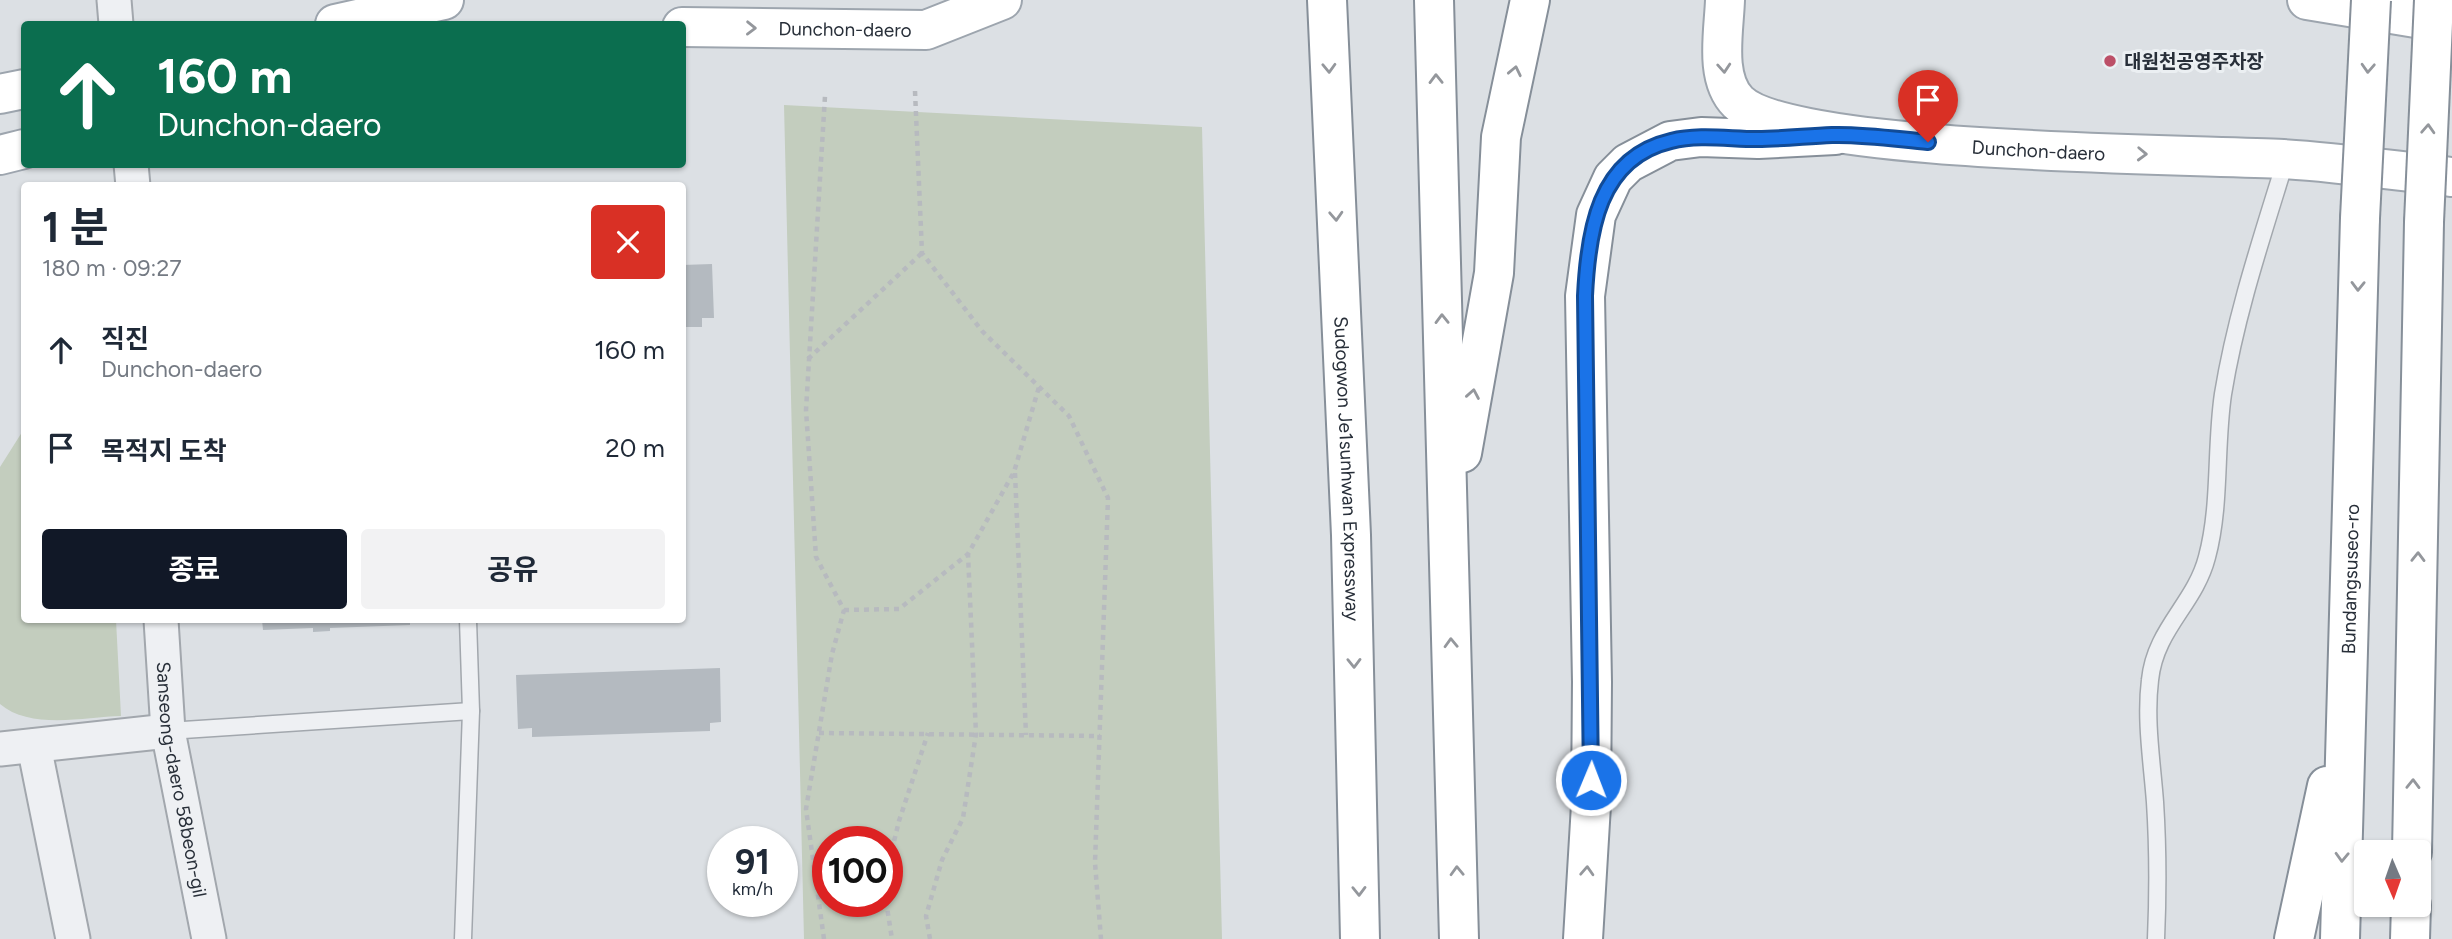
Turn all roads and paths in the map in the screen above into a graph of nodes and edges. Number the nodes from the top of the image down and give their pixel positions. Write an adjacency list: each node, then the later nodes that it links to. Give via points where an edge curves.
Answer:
1 (114, 0): 11 (street)
2 (443, 0): 12 (main road)
3 (1002, 0): 14 (main road, Dunchon-daero, one-way to 3, via 926,30)
4 (1327, 0): 54 (main road, Sudogwon Je1sunhwan Expressway, one-way to 54, via 1351,536)
5 (1434, 0): 28 (main road, one-way to 5)
6 (1530, 0): 28 (main road, one-way to 6, via 1494,273 1501,137)
7 (1725, 0): 19 (main road, Dunchon-daero, one-way to 19, via 1724,69 1731,93 1751,111)
8 (2307, 0): 13 (main road)
9 (2371, 0): 33 (main road, Bundangsuseo-ro, one-way to 33, bridge, via 2360,218)
10 (2434, 0): 44 (main road, one-way to 10, bridge, via 2424,222)
11 (116, 21)
12 (348, 21)
13 (2452, 24)
14 (686, 27)
15 (21, 90): 17 (main road)
16 (915, 91): 24 (path)
17 (0, 94)
18 (825, 96): 25 (path)
19 (1835, 135): 22 (main road, Dunchon-daero, one-way to 22, via 2045,150); 56 (main road, one-way to 19, via 1592,682 1585,296 1596,215 1613,178 1628,163 1670,141)
20 (21, 150): 21 (main road)
21 (0, 155)
22 (2286, 159): 23 (main road, Dunchon-daero); 57 (lane, via 2230,351 2207,560 2156,648 2152,663 2148,703 2159,863)
23 (2452, 177)
24 (922, 253): 25 (path); 26 (path, via 982,331)
25 (808, 359): 30 (path, via 806,410 816,557)
26 (1039, 387): 27 (path); 40 (path, via 1069,416 1108,498)
27 (1014, 472): 29 (path); 39 (path)
28 (1448, 534): 55 (main road, one-way to 28)
29 (968, 554): 30 (path, via 899,609); 38 (path)
30 (844, 610): 36 (path)
31 (161, 623): 35 (street, Sanseong-daero 58beon-gil)
32 (468, 623): 34 (lane)
33 (2348, 692): 58 (main road); 59 (main road, Bundangsuseo-ro, one-way to 59)
34 (471, 711): 35 (lane); 49 (lane)
35 (168, 732): 41 (street); 48 (street, Sanseong-daero 58beon-gil)
36 (818, 733): 37 (path); 50 (path, via 806,808)
37 (928, 733): 38 (path); 43 (path)
38 (976, 734): 39 (path); 52 (path, via 963,818 942,860 926,916)
39 (1027, 735): 40 (path)
40 (1100, 736): 53 (path, via 1095,863)
41 (34, 746): 42 (street); 47 (street)
42 (0, 749)
43 (897, 826)
44 (2412, 840)
45 (889, 917): 51 (path)
46 (2411, 917): 60 (main road)
47 (73, 939)
48 (209, 939)
49 (463, 939)
50 (824, 939)
51 (892, 939)
52 (930, 939)
53 (1101, 939)
54 (1360, 939)
55 (1460, 939)
56 (1583, 939)
57 (2156, 939)
58 (2294, 939)
59 (2340, 939)
60 (2410, 939)

